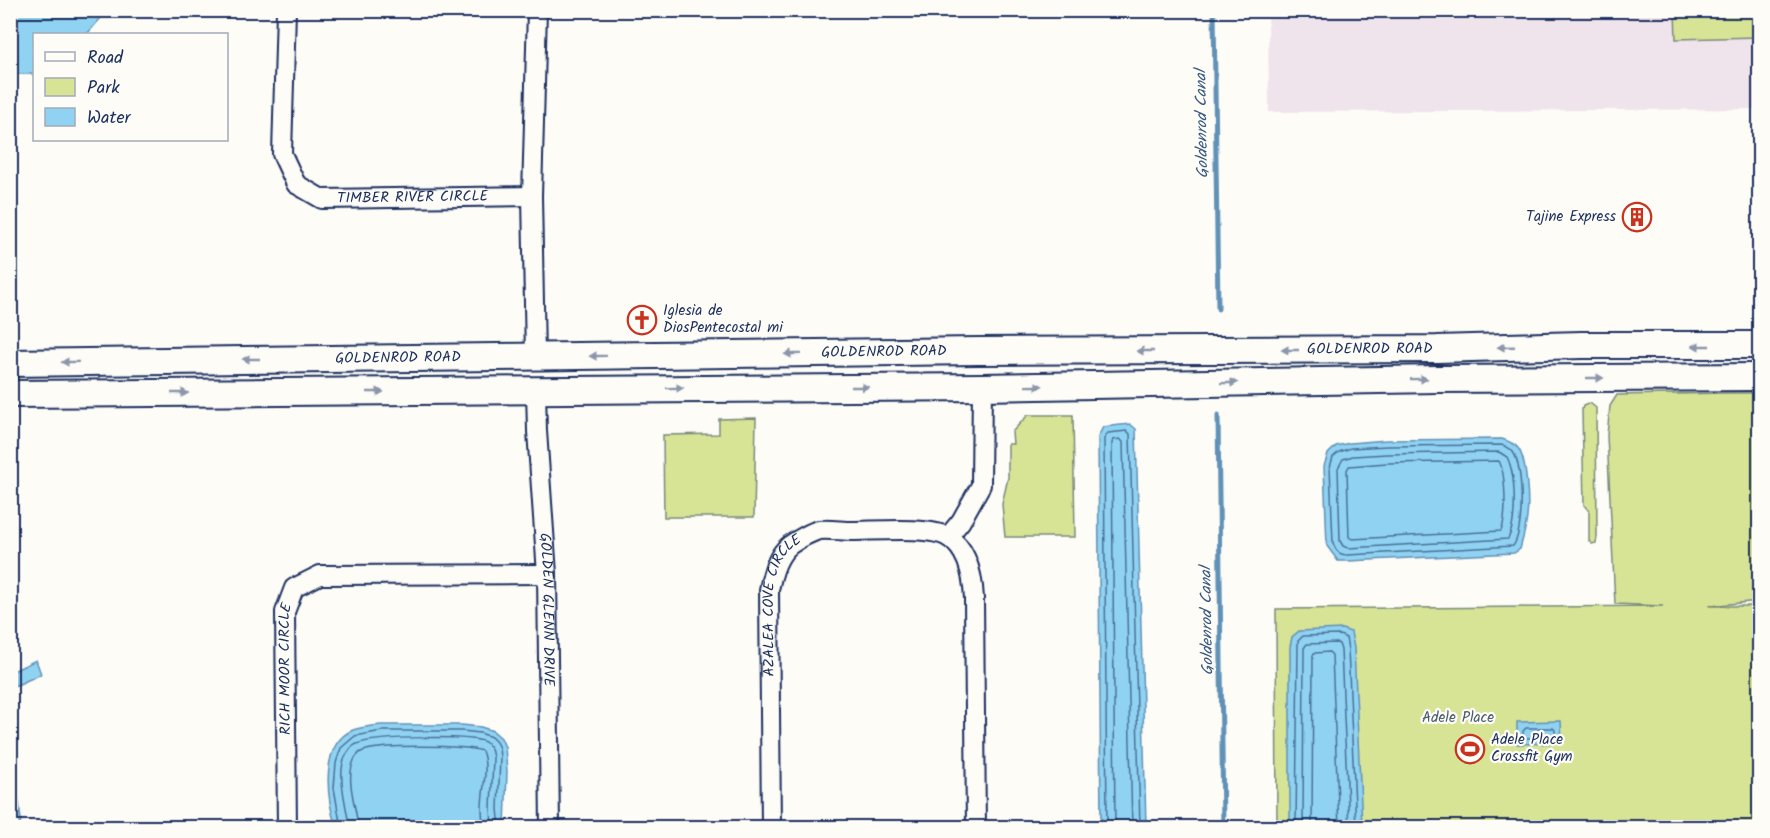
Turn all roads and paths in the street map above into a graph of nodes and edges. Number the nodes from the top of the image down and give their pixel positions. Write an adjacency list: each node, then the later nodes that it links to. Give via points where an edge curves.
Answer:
1 (286, 10): 3 (street, TIMBER RIVER CIRCLE, via 282,154 296,184 322,199)
2 (537, 10): 3 (street)
3 (532, 196): 8 (street)
4 (1582, 345): 5 (main road, GOLDENROD ROAD, one-way to 4); 7 (main road, GOLDENROD ROAD, one-way to 7); 11 (main road, via 1548,369)
5 (1760, 345)
6 (978, 351): 7 (main road, GOLDENROD ROAD); 8 (main road, GOLDENROD ROAD, one-way to 8); 12 (main road, via 957,370 942,375)
7 (1040, 351): 13 (main road, via 1025,362 1000,370)
8 (536, 357): 9 (main road, GOLDENROD ROAD, one-way to 9)
9 (10, 363)
10 (1760, 377): 11 (main road, GOLDENROD ROAD, one-way to 10)
11 (1544, 379): 13 (main road, GOLDENROD ROAD, one-way to 11)
12 (934, 387): 13 (main road, GOLDENROD ROAD); 14 (main road, GOLDENROD ROAD, one-way to 12)
13 (982, 387): 16 (street, via 981,485)
14 (536, 391): 15 (main road, GOLDENROD ROAD, one-way to 14); 17 (street, GOLDEN GLENN DRIVE)
15 (10, 394)
16 (948, 537): 20 (street, AZALEA COVE CIRCLE, via 918,531 818,530 789,545 773,569 769,590); 21 (street, via 964,556 973,580)
17 (547, 574): 18 (street, RICH MOOR CIRCLE, via 320,575 294,588 285,612); 19 (street, GOLDEN GLENN DRIVE)
18 (287, 828)
19 (550, 828)
20 (771, 828)
21 (976, 828)

